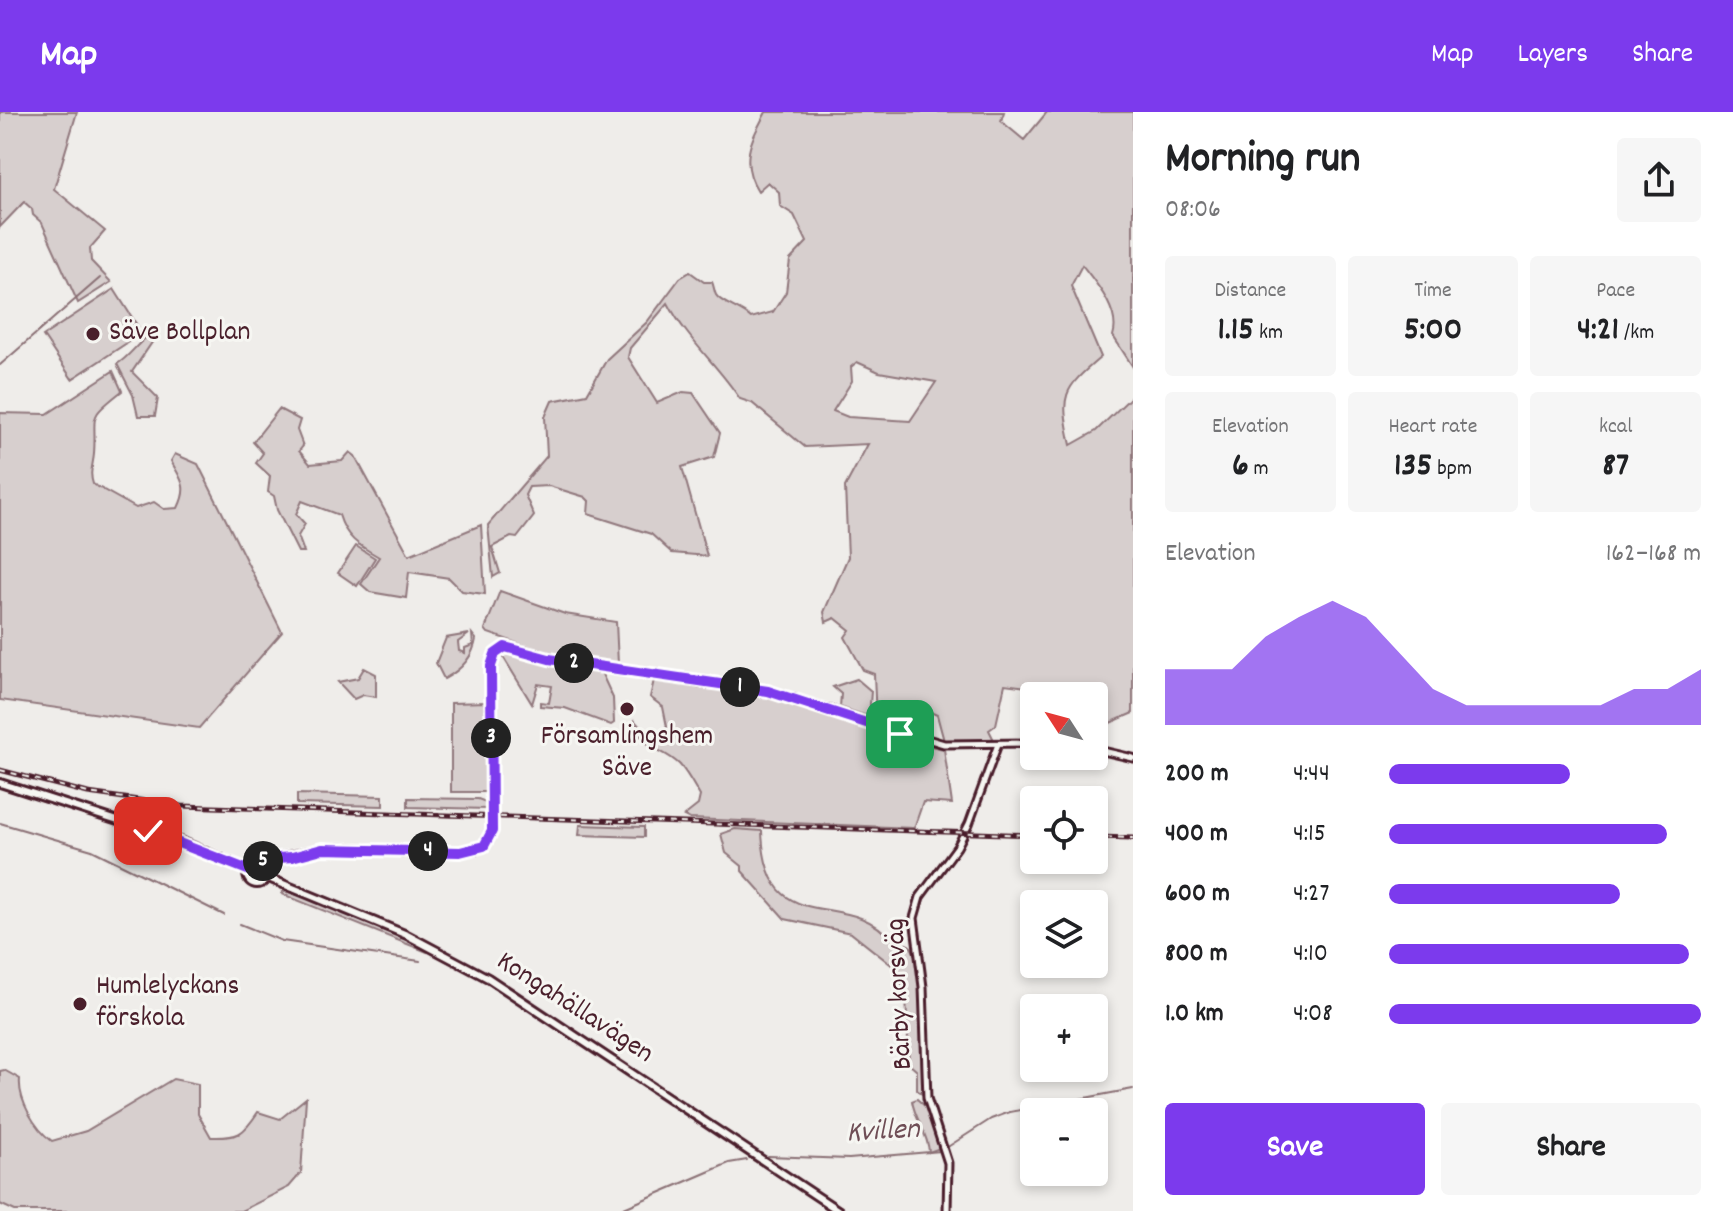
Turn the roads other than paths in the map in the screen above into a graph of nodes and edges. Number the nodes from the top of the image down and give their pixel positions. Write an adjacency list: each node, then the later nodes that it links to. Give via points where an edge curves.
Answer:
1 (1020, 743): 2 (street)
2 (998, 744): 6 (street, via 934,742 757,689 549,659 509,647 497,652 491,666 487,844 447,852 337,848 265,859); 10 (street, Bärby korsväg, via 971,820 920,897 914,916 927,1098 948,1163)
3 (1108, 752): 4 (street)
4 (1133, 758)
5 (0, 783): 7 (main road, Kongahällavägen, via 183,842)
6 (261, 865): 7 (main road); 8 (main road)
7 (248, 870): 8 (main road, Kongahällavägen, via 253,882)
8 (266, 877): 9 (main road, Kongahällavägen, via 416,939 488,978)
9 (839, 1211)
10 (947, 1211)

